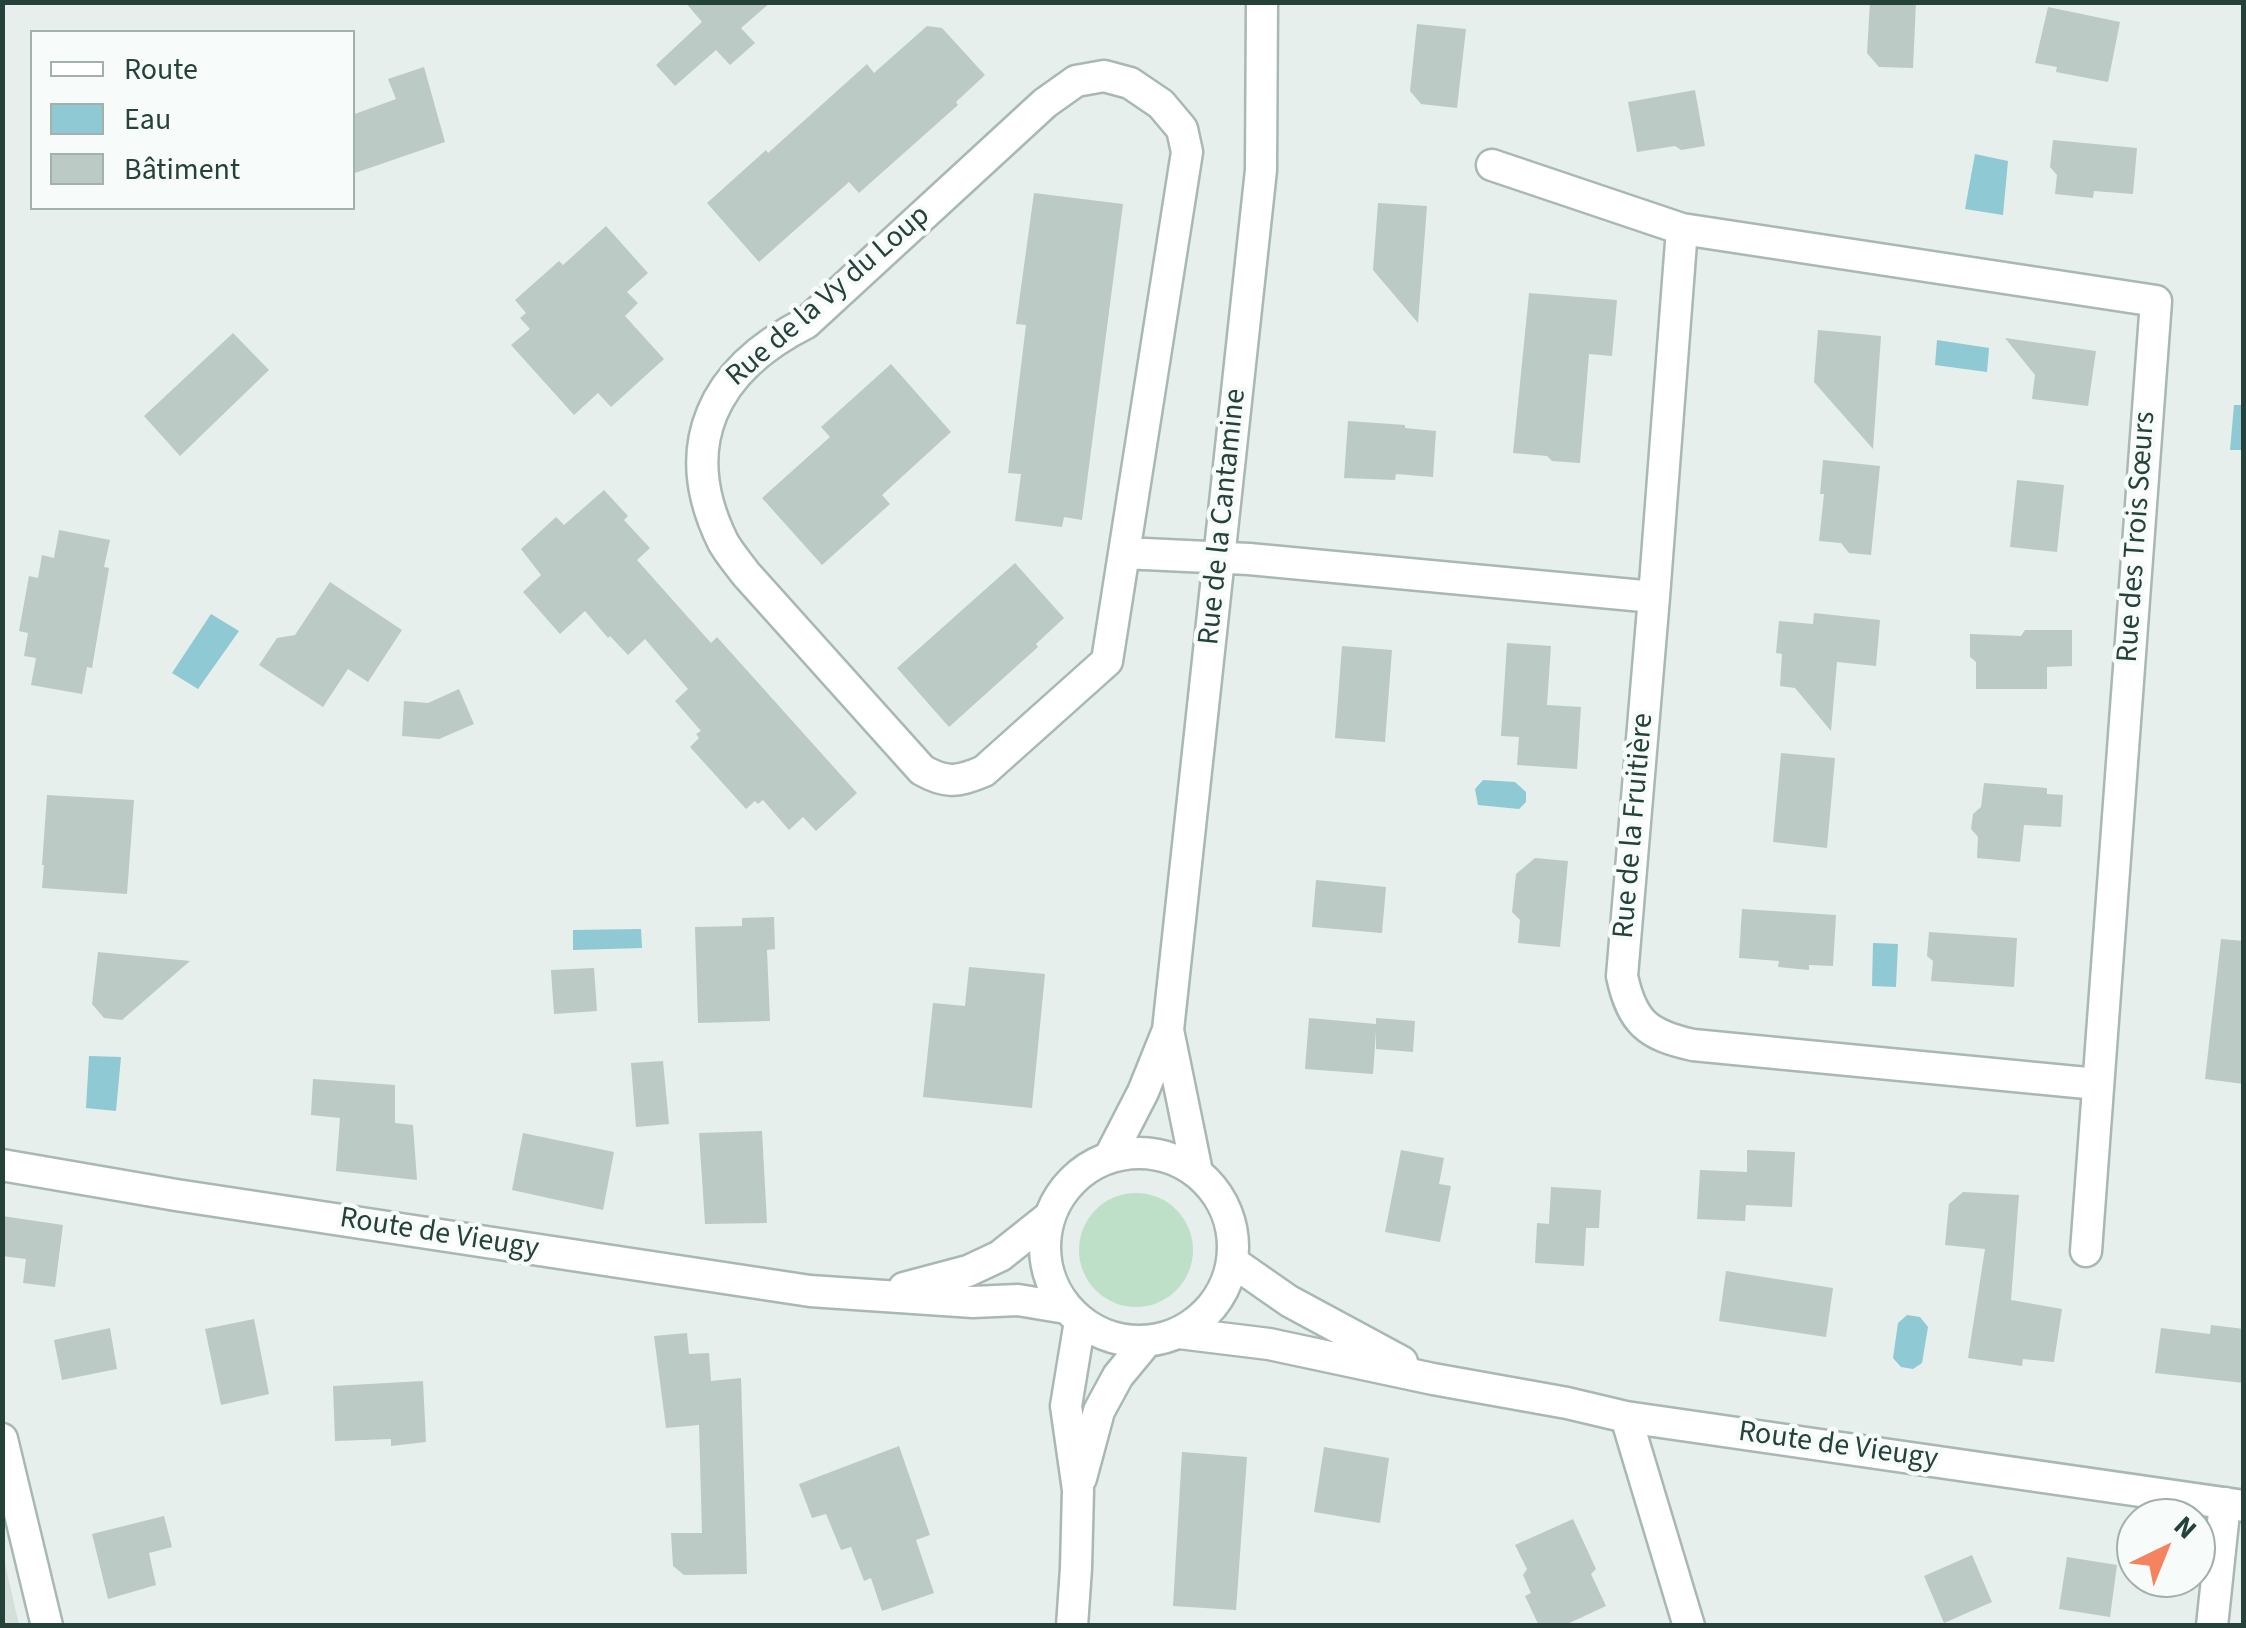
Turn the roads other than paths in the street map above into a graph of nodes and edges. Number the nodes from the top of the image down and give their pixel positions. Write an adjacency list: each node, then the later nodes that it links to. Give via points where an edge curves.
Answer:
1 (1262, 2): 5 (street, Rue de la Cantamine, via 1261,170)
2 (1492, 165): 3 (street, Rue des Trois Sœurs)
3 (1682, 229): 6 (street); 8 (street, Rue des Trois Sœurs, via 2156,301)
4 (1124, 554): 4 (street, Rue de la Vy du Loup, via 1187,152 1182,129 1161,104 1130,83 1104,76 1076,81 1045,103 806,323 743,365 719,395 705,430 701,473 724,544 746,574 922,770 937,778 962,780 984,771 1107,661); 5 (street)
5 (1220, 557): 6 (street); 7 (street, Rue de la Cantamine)
6 (1654, 597): 8 (street, Rue de la Fruitière, via 1622,976 1628,1004 1645,1026 1694,1046)
7 (1168, 1030): 9 (street, Rue de la Cantamine); 11 (street, Rue de la Cantamine)
8 (2097, 1084): 13 (street, Rue des Trois Sœurs)
9 (1109, 1158): 11 (street, via 1139,1152); 12 (street, via 1078,1175)
10 (2, 1165): 15 (street, Route de Vieugy, via 810,1291)
11 (1197, 1172): 14 (street, via 1227,1212)
12 (1049, 1217): 15 (street, Route de Vieugy, via 1000,1256 968,1271); 16 (street, via 1044,1251 1052,1284)
13 (2086, 1251)
14 (1232, 1262): 17 (street, via 1223,1292); 19 (street, Route de Vieugy, via 1288,1301)
15 (877, 1295): 16 (street, Route de Vieugy, via 1018,1300)
16 (1073, 1315): 18 (street, via 1119,1340); 22 (street, via 1066,1406)
17 (1179, 1333): 18 (street); 19 (street, Route de Vieugy, via 1269,1344)
18 (1148, 1341): 22 (street, via 1099,1412)
19 (1433, 1379): 20 (street, Route de Vieugy)
20 (1626, 1417): 23 (street, Route de Vieugy); 26 (street)
21 (2, 1439): 24 (street)
22 (1078, 1490): 25 (street)
23 (2234, 1504): 27 (street)
24 (47, 1626)
25 (1072, 1626)
26 (1689, 1626)
27 (2212, 1626)

